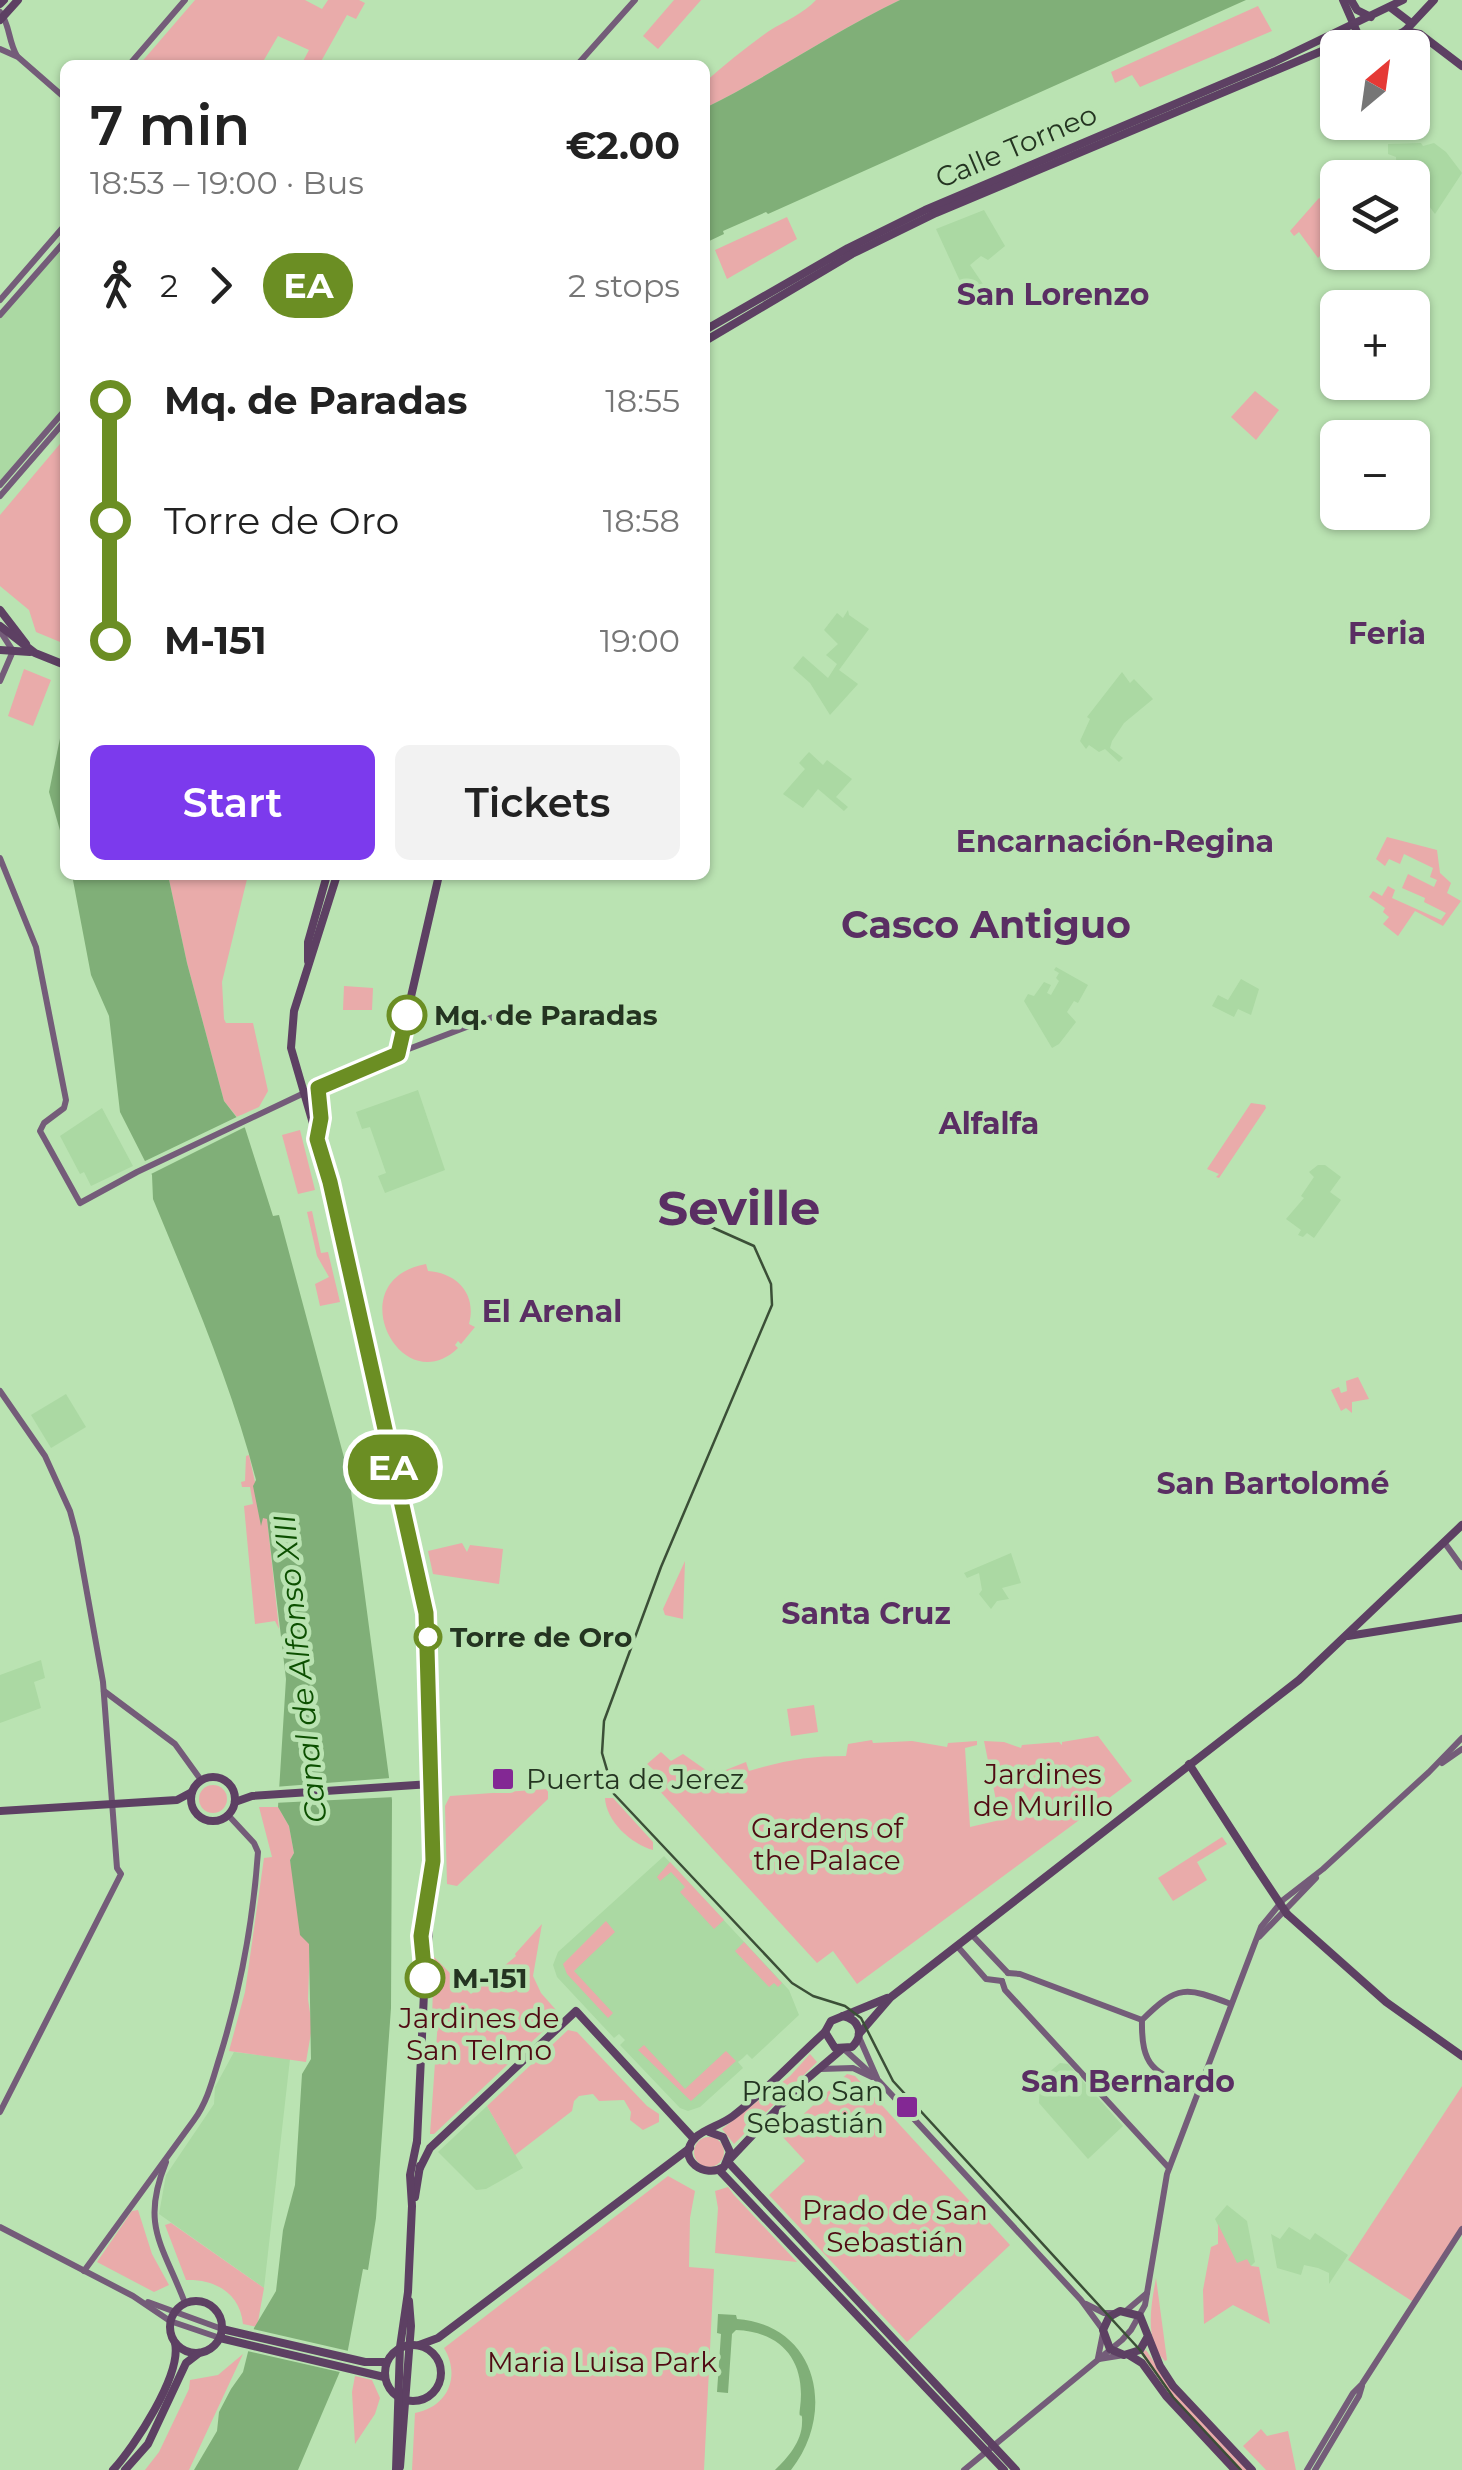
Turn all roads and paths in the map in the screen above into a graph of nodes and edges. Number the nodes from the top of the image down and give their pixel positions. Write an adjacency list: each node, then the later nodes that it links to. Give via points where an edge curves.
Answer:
1 (18, 0): 9 (main road)
2 (186, 0): 21 (main road)
3 (635, 0): 22 (main road)
4 (1344, 0): 12 (main road)
5 (1351, 0): 10 (main road, via 1357,10)
6 (1402, 0): 8 (main road, Calle Torneo)
7 (1434, 0): 11 (main road)
8 (1390, 8): 10 (main road, Calle Torneo); 11 (main road)
9 (2, 10): 16 (main road)
10 (1376, 15): 12 (main road, Calle Torneo); 14 (main road)
11 (1411, 23): 15 (main road)
12 (1352, 24): 13 (main road); 29 (main road, Calle Torneo, via 924,210)
13 (1356, 30)
14 (1363, 30)
15 (1406, 30)
16 (7, 33): 18 (main road); 20 (main road)
17 (1430, 41): 23 (main road)
18 (0, 46): 20 (main road)
19 (1320, 52): 30 (main road, Calle Torneo, via 936,213)
20 (18, 57): 24 (main road)
21 (132, 60)
22 (582, 60)
23 (1462, 66)
24 (60, 94)
25 (60, 231): 27 (main road)
26 (60, 247): 28 (main road)
27 (0, 300)
28 (0, 315)
29 (710, 327)
30 (710, 338)
31 (60, 416): 33 (main road)
32 (60, 427): 34 (main road)
33 (0, 484)
34 (0, 496)
35 (0, 610): 39 (main road)
36 (0, 628): 38 (main road); 39 (main road)
37 (0, 650): 38 (main road)
38 (13, 651): 39 (main road); 42 (main road)
39 (36, 652): 41 (main road)
40 (0, 660): 42 (main road)
41 (60, 663)
42 (2, 677)
43 (0, 858): 53 (main road, via 36,947 66,1100 40,1128 80,1203)
44 (326, 880): 49 (main road, via 308,942)
45 (335, 880): 49 (main road)
46 (439, 880): 47 (main road)
47 (436, 892): 48 (main road); 51 (main road)
48 (448, 895)
49 (309, 966): 53 (main road, via 292,1020)
50 (493, 1017): 51 (main road)
51 (398, 1054): 52 (main road)
52 (319, 1086): 53 (main road); 54 (main road)
53 (302, 1094): 54 (main road)
54 (317, 1139): 69 (main road, via 424,1604)
55 (0, 1391): 63 (main road, via 45,1456 70,1511)
56 (1462, 1525): 57 (main road)
57 (1444, 1542): 58 (main road); 59 (main road)
58 (1462, 1567)
59 (1376, 1608): 61 (main road, via 1371,1622); 62 (main road)
60 (1462, 1618): 61 (main road)
61 (1382, 1630): 62 (main road)
62 (1350, 1634): 66 (main road)
63 (104, 1690): 68 (main road, via 176,1744); 73 (main road)
64 (1462, 1738): 67 (main road)
65 (1462, 1748): 67 (main road)
66 (1189, 1764): 78 (main road, bridge); 79 (main road)
67 (1429, 1772): 77 (main road)
68 (202, 1780): 70 (main road); 71 (main road, via 227,1782)
69 (431, 1784): 71 (main road); 97 (main road, via 433,1861 421,1936)
70 (192, 1792): 72 (main road); 74 (main road)
71 (235, 1797): 76 (main road)
72 (177, 1800): 73 (main road); 74 (main road)
73 (112, 1804): 75 (main road); 95 (main road, via 121,1874)
74 (194, 1810): 76 (main road, via 208,1820)
75 (0, 1811)
76 (228, 1815): 100 (main road, via 258,1852 242,1984 203,2107)
77 (1324, 1869): 78 (main road); 80 (main road, via 1278,1904)
78 (1286, 1912): 80 (main road); 91 (main road, via 1386,2002)
79 (973, 1936): 81 (main road); 82 (main road)
80 (1256, 1941): 85 (main road)
81 (958, 1948): 83 (main road, via 986,1980); 84 (main road)
82 (1008, 1973): 83 (main road); 87 (main road)
83 (1002, 1981): 105 (main road)
84 (891, 1997): 86 (main road); 89 (main road)
85 (1231, 2004): 87 (main road, via 1190,1990); 94 (main road)
86 (843, 2016): 88 (main road); 89 (main road, via 855,2022)
87 (1142, 2020): 94 (main road, via 1152,2068)
88 (825, 2032): 90 (main road); 96 (main road, via 756,2098)
89 (859, 2035): 90 (main road); 93 (main road)
90 (843, 2050): 92 (main road); 93 (main road)
91 (1462, 2056)
92 (821, 2069): 93 (main road, via 853,2068); 101 (main road)
93 (878, 2080): 112 (main road)
94 (1198, 2090): 105 (main road)
95 (0, 2112)
96 (708, 2132): 98 (main road); 101 (main road, via 726,2140)
97 (417, 2141): 99 (main road); 104 (main road); 107 (main road)
98 (692, 2144): 99 (main road, via 576,2011); 102 (main road); 103 (main road)
99 (430, 2148): 104 (main road)
100 (168, 2156): 110 (main road); 113 (main road, via 153,2224)
101 (728, 2161): 106 (main road); 137 (main road)
102 (693, 2164): 103 (main road); 106 (main road, via 705,2172)
103 (664, 2165): 123 (main road)
104 (420, 2168): 107 (main road)
105 (1169, 2168): 111 (main road)
106 (719, 2170): 137 (main road)
107 (412, 2206): 125 (main road)
108 (0, 2228): 110 (main road)
109 (1462, 2229): 135 (main road)
110 (84, 2271): 118 (main road)
111 (1148, 2292): 114 (main road); 117 (main road)
112 (1081, 2300): 115 (main road); 119 (main road)
113 (185, 2303): 116 (main road, via 202,2302); 118 (main road)
114 (1127, 2310): 115 (main road); 117 (main road)
115 (1114, 2314): 119 (main road)
116 (219, 2315): 120 (main road); 122 (main road)
117 (1140, 2316): 121 (main road); 127 (main road)
118 (172, 2317): 120 (main road); 124 (main road)
119 (1103, 2332): 127 (main road); 131 (main road)
120 (221, 2333): 122 (main road); 126 (main road)
121 (1148, 2336): 129 (main road); 145 (main road, via 1173,2386)
122 (238, 2337): 126 (main road); 133 (main road)
123 (438, 2338): 125 (main road); 130 (main road)
124 (175, 2343): 128 (main road); 138 (main road, via 168,2379)
125 (410, 2346): 130 (main road); 132 (main road); 136 (main road)
126 (212, 2348): 128 (main road)
127 (1110, 2350): 129 (main road); 131 (main road)
128 (199, 2353): 139 (main road, via 186,2363 148,2444)
129 (1127, 2355): 131 (main road); 144 (main road, via 1142,2363)
130 (436, 2357): 136 (main road, via 441,2374 434,2392 421,2400)
131 (1098, 2360): 137 (main road)
132 (386, 2362): 133 (main road); 134 (main road)
133 (373, 2368): 134 (main road)
134 (384, 2376): 136 (main road)
135 (1362, 2384): 146 (main road); 147 (main road)
136 (402, 2399): 140 (main road)
137 (989, 2449): 141 (main road); 142 (main road); 143 (main road)
138 (113, 2470)
139 (125, 2470)
140 (397, 2470)
141 (964, 2470)
142 (1004, 2470)
143 (1016, 2470)
144 (1236, 2470)
145 (1252, 2470)
146 (1307, 2470)
147 (1315, 2470)

